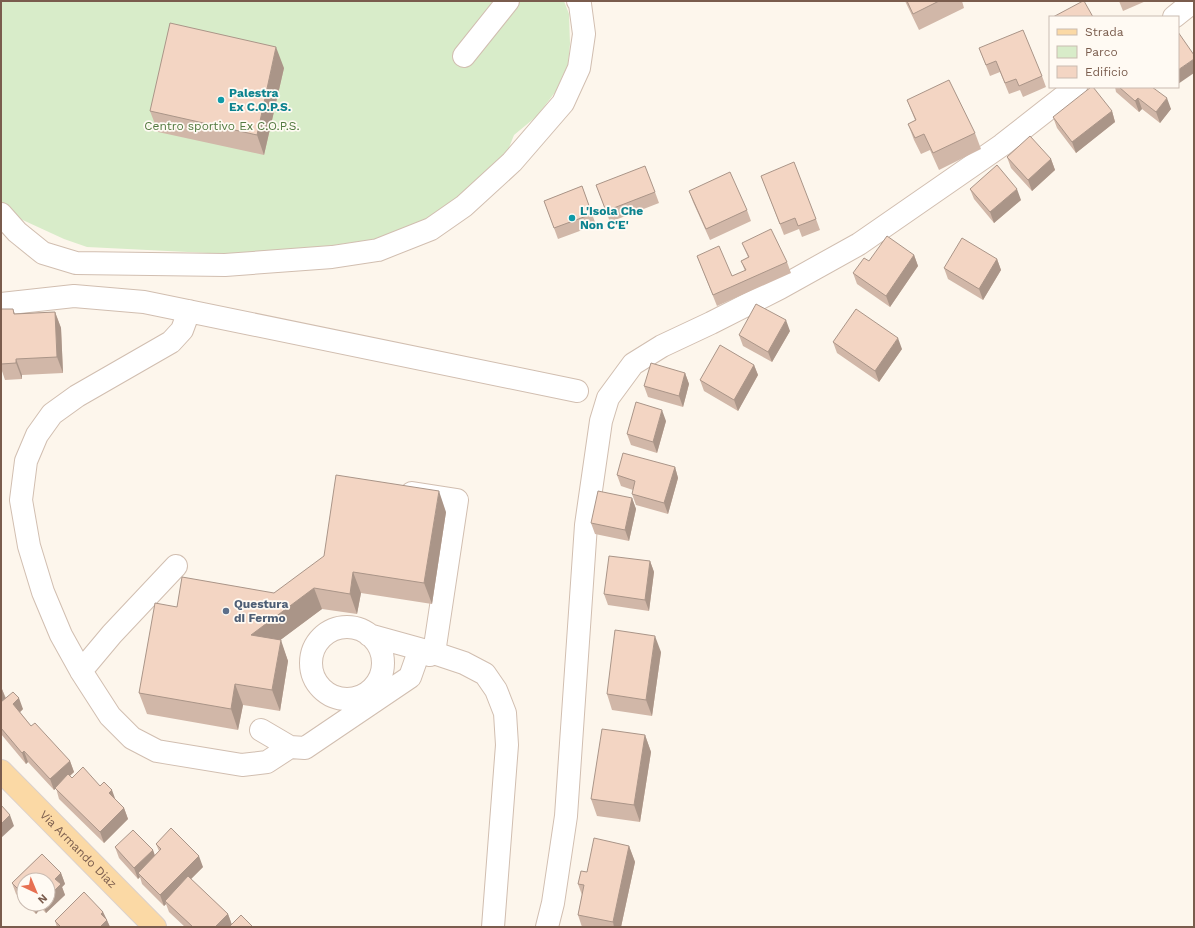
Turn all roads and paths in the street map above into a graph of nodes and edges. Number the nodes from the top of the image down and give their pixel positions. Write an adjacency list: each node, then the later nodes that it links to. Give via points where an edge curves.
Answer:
1 (508, 1): 5 (street)
2 (578, 1): 8 (street, via 584,34 579,68 563,102 512,162 464,206 432,228 378,250 332,257 225,265)
3 (1194, 1): 4 (street)
4 (1175, 16)
5 (464, 56)
6 (1075, 88): 26 (street, via 1002,145 859,244 780,288 662,346 633,364 608,398 601,421 586,525 566,816)
7 (1, 214): 8 (street, via 17,232 43,253)
8 (76, 263): 9 (street)
9 (74, 296): 10 (street); 11 (street, via 144,302)
10 (1, 304)
11 (190, 311): 12 (street); 17 (street, via 182,330 171,342 77,396 52,414 37,435 26,461 21,500 29,546 46,599 61,635)
12 (577, 391)
13 (395, 491): 16 (street, via 457,500)
14 (176, 566): 17 (street, via 112,634)
15 (370, 635): 16 (street); 18 (street, via 382,654); 19 (street, via 359,629 335,629 324,634 316,643 312,655 311,667 314,678 330,695 341,699 353,699)
16 (431, 656): 18 (street); 20 (street, via 410,677); 25 (street, via 464,663 485,674 496,690 505,713 507,745)
17 (81, 672): 22 (street, via 110,716 132,738 157,751 242,765 267,762)
18 (380, 678): 19 (street)
19 (364, 695): 20 (street)
20 (350, 717): 22 (street, via 305,748)
21 (261, 730): 22 (street)
22 (290, 747)
23 (1, 771): 24 (main road, Via Armando Diaz)
24 (155, 927)
25 (493, 927)
26 (547, 927)

